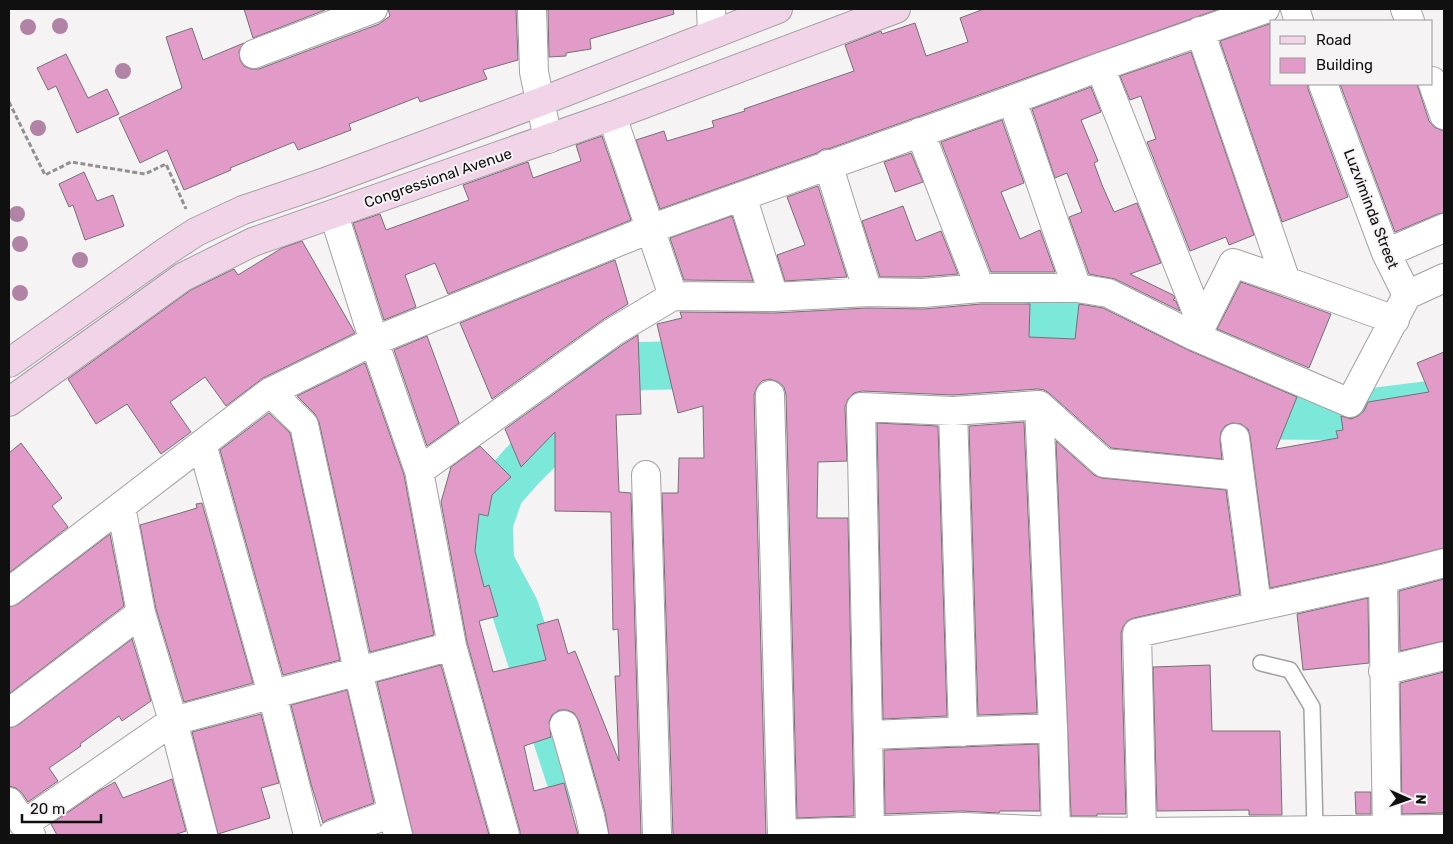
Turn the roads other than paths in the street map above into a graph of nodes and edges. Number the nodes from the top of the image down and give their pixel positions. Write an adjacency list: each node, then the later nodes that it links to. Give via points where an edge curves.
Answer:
1 (373, 9): 8 (street)
2 (532, 9): 13 (street, via 534,72)
3 (778, 9): 6 (main road)
4 (896, 9): 15 (main road, Congressional Avenue)
5 (1265, 9): 7 (street)
6 (712, 21): 13 (main road)
7 (1200, 31): 9 (street); 25 (street)
8 (254, 54)
9 (1100, 67): 12 (street); 33 (street)
10 (1433, 84): 14 (street)
11 (1323, 85): 23 (street, Luzviminda Street)
12 (1012, 100): 16 (street); 27 (street)
13 (540, 102): 17 (street); 35 (main road, via 243,210 196,232)
14 (1444, 115)
15 (612, 116): 17 (main road, Congressional Avenue); 22 (street)
16 (920, 132): 18 (street); 26 (street)
17 (548, 139): 20 (main road, Congressional Avenue)
18 (828, 164): 19 (street); 28 (street)
19 (742, 196): 22 (street); 31 (street)
20 (334, 214): 34 (street); 38 (main road, Congressional Avenue, via 253,242 183,277)
21 (1444, 228): 23 (street)
22 (650, 229): 30 (street); 34 (street)
23 (1386, 252): 29 (street, Luzviminda Street)
24 (1444, 278): 29 (street)
25 (1286, 280): 32 (street); 33 (street, via 1234,263)
26 (980, 288): 27 (street); 28 (street, via 923,293)
27 (1077, 288): 33 (street, via 1108,293)
28 (868, 292): 31 (street)
29 (1406, 295): 32 (street)
30 (673, 296): 31 (street); 43 (street, via 613,332)
31 (774, 297)
32 (1395, 320): 33 (street, via 1350,403)
33 (1198, 331)
34 (374, 341): 36 (street); 43 (street)
35 (9, 362)
36 (270, 392): 42 (street); 55 (street, via 304,425)
37 (770, 395): 80 (street)
38 (9, 402)
39 (1039, 405): 40 (street); 45 (street, via 1104,463); 61 (street)
40 (953, 411): 62 (street); 63 (street, via 861,407)
41 (1235, 438): 45 (street)
42 (202, 444): 46 (street); 57 (street)
43 (419, 471): 52 (street)
44 (646, 475): 79 (street)
45 (1240, 476): 50 (street)
46 (121, 506): 49 (street); 51 (street)
47 (1444, 563): 48 (street)
48 (1383, 579): 50 (street); 56 (street)
49 (9, 592)
50 (1257, 606): 71 (street, via 1137,632)
51 (142, 614): 58 (street); 59 (street)
52 (452, 646): 55 (street); 77 (street)
53 (1444, 656): 56 (street)
54 (1260, 663): 72 (lane, via 1290,670 1312,707)
55 (358, 671): 57 (street); 65 (street)
56 (1383, 671): 73 (street)
57 (272, 694): 59 (street); 75 (street)
58 (9, 714)
59 (173, 722): 67 (street); 74 (street)
60 (564, 725): 78 (street)
61 (1053, 728): 62 (street); 69 (street)
62 (964, 732): 63 (street)
63 (868, 735): 68 (street)
64 (9, 802): 67 (street)
65 (395, 824): 76 (street)
66 (1444, 829): 73 (street)
67 (27, 830)
68 (870, 830): 70 (street); 80 (street)
69 (1056, 831): 70 (street, via 963,827); 71 (street)
70 (919, 832)
71 (1142, 832): 72 (street)
72 (1300, 832): 73 (street)
73 (1387, 832)
74 (203, 835)
75 (308, 835)
76 (332, 835)
77 (505, 835)
78 (594, 835)
79 (656, 835)
80 (782, 835)

